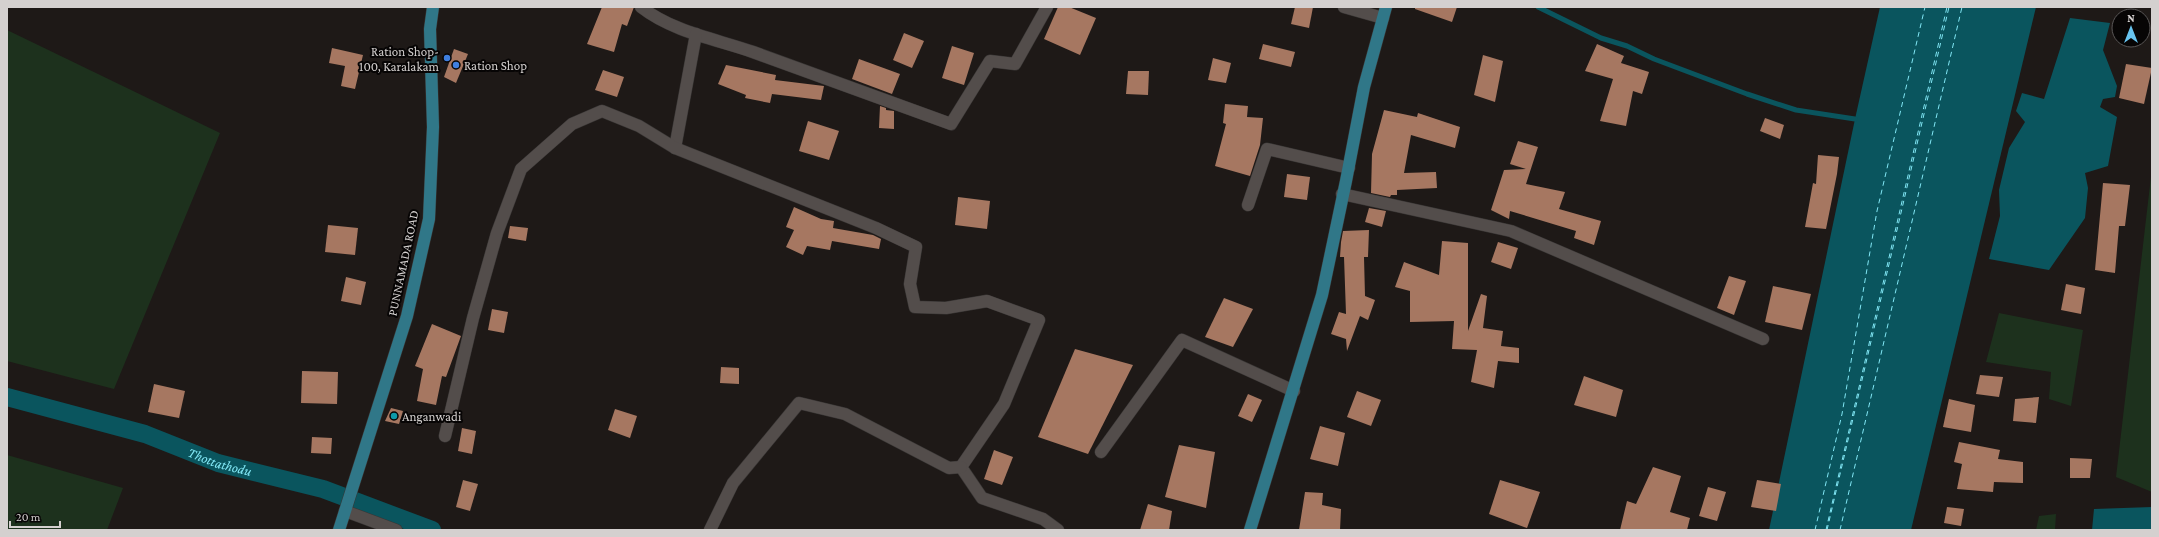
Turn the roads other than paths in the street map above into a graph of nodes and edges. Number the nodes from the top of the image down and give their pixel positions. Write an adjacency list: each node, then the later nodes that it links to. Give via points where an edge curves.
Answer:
1 (433, 7): 16 (main road, PUNNAMADA ROAD, via 430,29 433,127 429,219 407,316)
2 (641, 7): 6 (street, via 650,14)
3 (1047, 7): 6 (street, via 1015,64 990,61 951,124)
4 (1344, 7): 5 (street)
5 (1384, 12): 8 (main road, via 1364,87)
6 (696, 34): 7 (street)
7 (675, 148): 13 (street, via 639,126 602,111 572,124 521,169 497,233 473,318); 15 (street, via 876,228 916,247 910,284 914,307 946,308 987,302 1039,320 1004,404)
8 (1349, 168): 9 (main road); 10 (street, via 1267,149)
9 (1342, 194): 11 (street, via 1511,231); 12 (main road, via 1322,295)
10 (1248, 205)
11 (1764, 339)
12 (1294, 391): 14 (street, via 1182,340); 21 (main road)
13 (445, 436)
14 (1101, 452)
15 (961, 467): 19 (street, via 949,468 845,414 799,402 733,483); 20 (street, via 982,498 1043,520)
16 (348, 503): 17 (main road, PUNNAMADA ROAD); 18 (street)
17 (339, 530)
18 (396, 530)
19 (710, 530)
20 (1058, 530)
21 (1250, 530)

